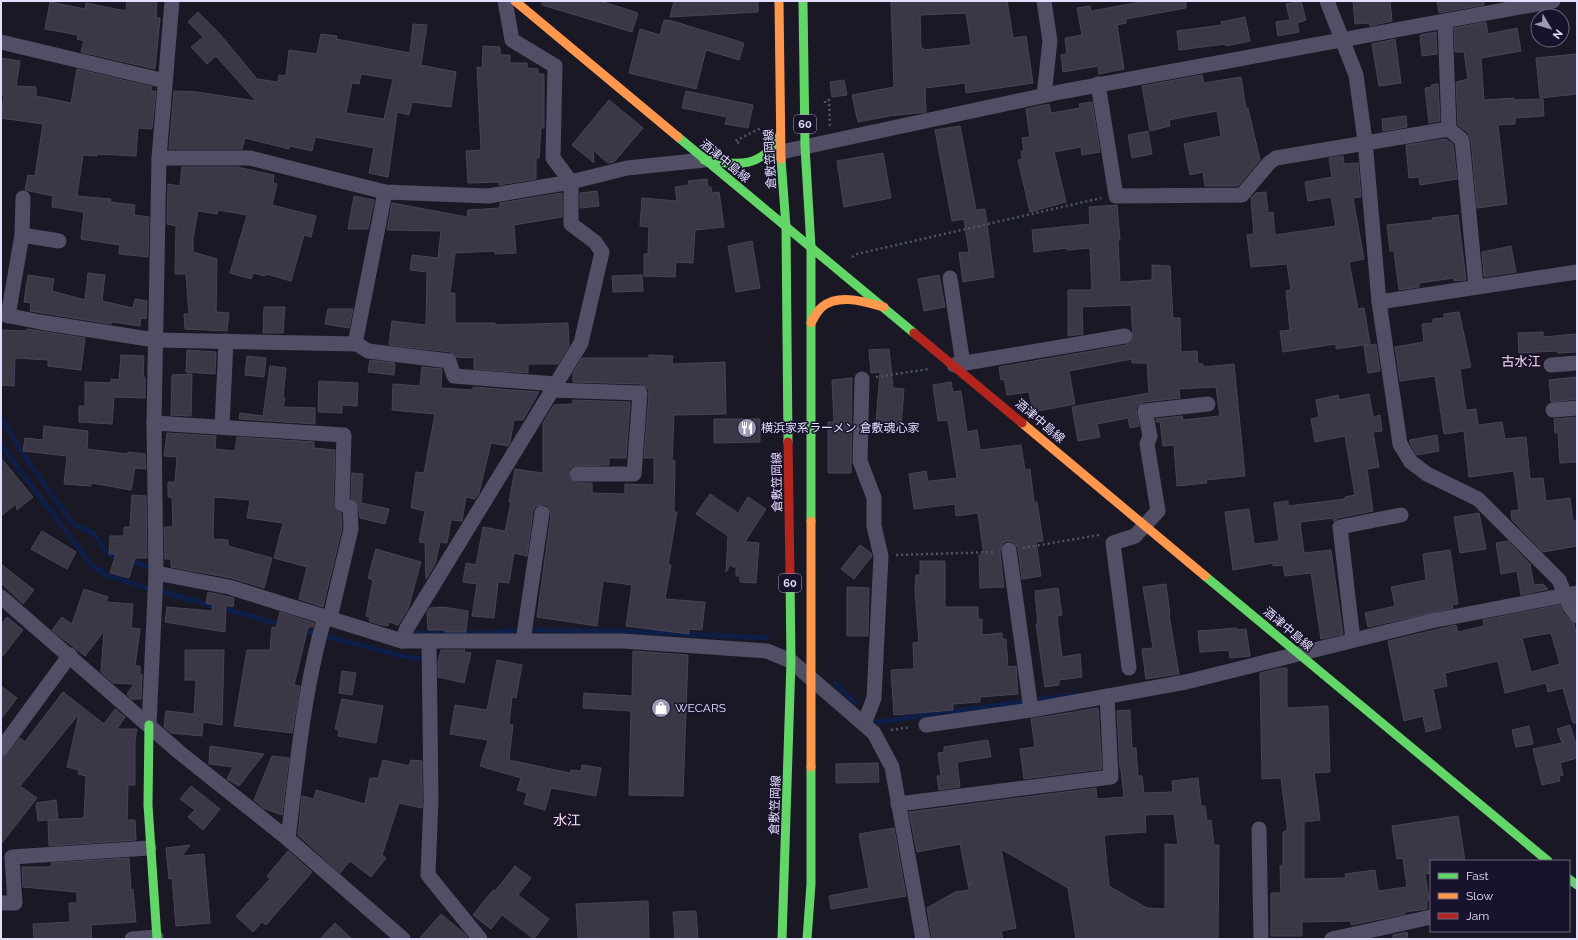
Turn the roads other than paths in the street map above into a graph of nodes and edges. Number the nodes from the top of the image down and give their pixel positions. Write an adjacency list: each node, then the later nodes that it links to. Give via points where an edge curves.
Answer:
1 (172, 1): 12 (street)
2 (505, 1): 21 (street, via 512,40 554,66 554,158)
3 (515, 1): 20 (main road, 酒津中島線)
4 (779, 1): 18 (main road, 倉敷笠岡線 / 60, via 780,135)
5 (802, 1): 17 (main road, 60)
6 (1327, 1): 10 (street)
7 (1553, 1): 9 (street)
8 (1047, 2): 14 (street, via 1050,41)
9 (1445, 21): 10 (street); 15 (street)
10 (1342, 40): 13 (street); 16 (street, via 1356,75)
11 (1, 42): 12 (street)
12 (165, 81): 19 (street)
13 (1098, 84): 14 (street); 16 (street, via 1116,196 1242,194 1276,158)
14 (1044, 95): 17 (street)
15 (1449, 129): 16 (street); 30 (street, via 1462,140)
16 (1365, 142): 31 (street)
17 (805, 147): 18 (street); 27 (main road, 60)
18 (775, 152): 20 (main road, via 747,163 730,164); 24 (main road, 倉敷笠岡線 / 60)
19 (159, 158): 22 (street, via 250,158); 36 (street)
20 (704, 160): 21 (street, via 627,168); 24 (main road, 酒津中島線)
21 (571, 182): 22 (street, via 488,196); 43 (street, via 571,224 595,242 602,252 581,343)
22 (385, 192): 38 (street)
23 (24, 198): 25 (street)
24 (786, 227): 27 (main road, 酒津中島線); 65 (main road, 倉敷笠岡線 / 60)
25 (22, 236): 26 (street); 33 (street)
26 (59, 241)
27 (811, 247): 32 (main road, 酒津中島線); 34 (main road, 60)
28 (1577, 272): 30 (street)
29 (950, 278): 40 (street)
30 (1476, 288): 31 (street)
31 (1379, 302): 55 (street, via 1400,444 1411,462 1428,474 1478,499)
32 (884, 307): 34 (main road, via 835,300 821,308); 40 (main road, 酒津中島線)
33 (5, 315): 36 (street)
34 (811, 323): 67 (main road, 60)
35 (1125, 336): 40 (street)
36 (155, 340): 37 (street); 47 (street)
37 (226, 341): 38 (street); 48 (street)
38 (356, 344): 43 (street, via 368,351 450,361 454,376)
39 (1577, 363): 41 (street)
40 (959, 365): 52 (main road, 酒津中島線)
41 (1551, 365)
42 (862, 379): 72 (street, via 860,461 874,498 874,526 881,556 874,698)
43 (554, 387): 49 (street, via 640,393 634,474); 60 (street, via 407,628)
44 (1208, 404): 52 (street, via 1144,411 1150,436 1147,444 1158,511)
45 (1577, 408): 46 (street)
46 (1553, 410)
47 (154, 423): 48 (street); 54 (street)
48 (222, 427): 57 (street, via 344,435 342,504 350,507 351,529)
49 (576, 474)
50 (542, 513): 62 (street)
51 (1401, 515): 59 (street, via 1340,527)
52 (1146, 526): 63 (main road, 酒津中島線); 66 (street, via 1135,536 1113,543)
53 (1009, 550): 69 (street)
54 (156, 573): 57 (street, via 229,588); 70 (street)
55 (1572, 594): 58 (street, via 1570,607); 59 (street, via 1431,621)
56 (1, 597): 64 (street)
57 (329, 616): 60 (street); 76 (street, via 320,634 300,745)
58 (1577, 616)
59 (1352, 640): 63 (street)
60 (402, 641): 61 (street)
61 (429, 641): 62 (street); 84 (street, via 431,800 428,875)
62 (523, 642): 65 (street, via 623,641 767,651)
63 (1298, 653): 68 (street, via 1186,682); 78 (main road, 酒津中島線)
64 (70, 656): 70 (street); 73 (street)
65 (791, 661): 67 (street); 85 (main road, 倉敷笠岡線 / 60)
66 (1129, 668)
67 (811, 680): 72 (street); 86 (main road, 60, via 811,884)
68 (1107, 696): 69 (street); 74 (street, via 1111,777)
69 (1031, 710): 71 (street)
70 (149, 725): 76 (street); 77 (main road, via 146,760)
71 (926, 725)
72 (869, 729): 74 (street, via 892,768)
73 (1, 749)
74 (898, 804): 87 (street)
75 (1259, 829): 88 (street)
76 (288, 839): 83 (street)
77 (149, 848): 79 (street, via 12,857 15,903); 81 (main road)
78 (1547, 860)
79 (1, 903)
80 (1430, 917): 89 (street)
81 (156, 938): 82 (street)
82 (132, 939)
83 (403, 939)
84 (480, 939)
85 (782, 939)
86 (807, 939)
87 (923, 939)
88 (1261, 939)
89 (1332, 939)

